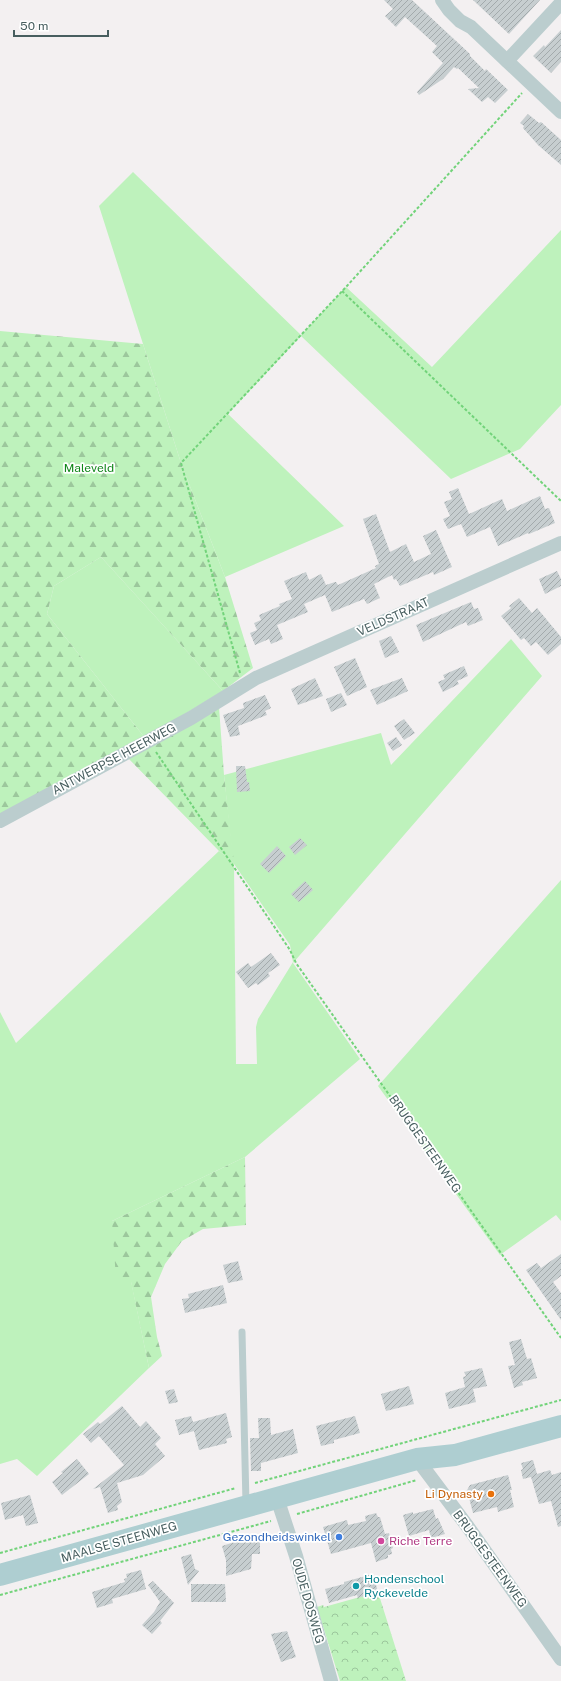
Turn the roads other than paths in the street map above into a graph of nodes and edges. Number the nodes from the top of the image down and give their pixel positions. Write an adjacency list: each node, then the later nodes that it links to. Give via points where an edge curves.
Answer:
1 (442, 0): 3 (street, via 460,21 471,27)
2 (561, 3): 3 (street)
3 (507, 61): 4 (street)
4 (561, 112)
5 (561, 543): 6 (street, VELDSTRAAT, via 256,678)
6 (227, 696): 7 (street, ANTWERPSE HEERWEG)
7 (0, 821)
8 (242, 1332): 12 (lane, via 245,1485)
9 (561, 1414): 11 (main road, via 432,1450)
10 (561, 1426): 11 (main road, via 455,1455)
11 (423, 1468): 13 (main road); 15 (street, BRUGGESTEENWEG)
12 (242, 1508): 13 (main road); 14 (main road, MAALSE STEENWEG)
13 (280, 1508): 16 (street, OUDE DOSWEG)
14 (0, 1575)
15 (561, 1659)
16 (331, 1681)

